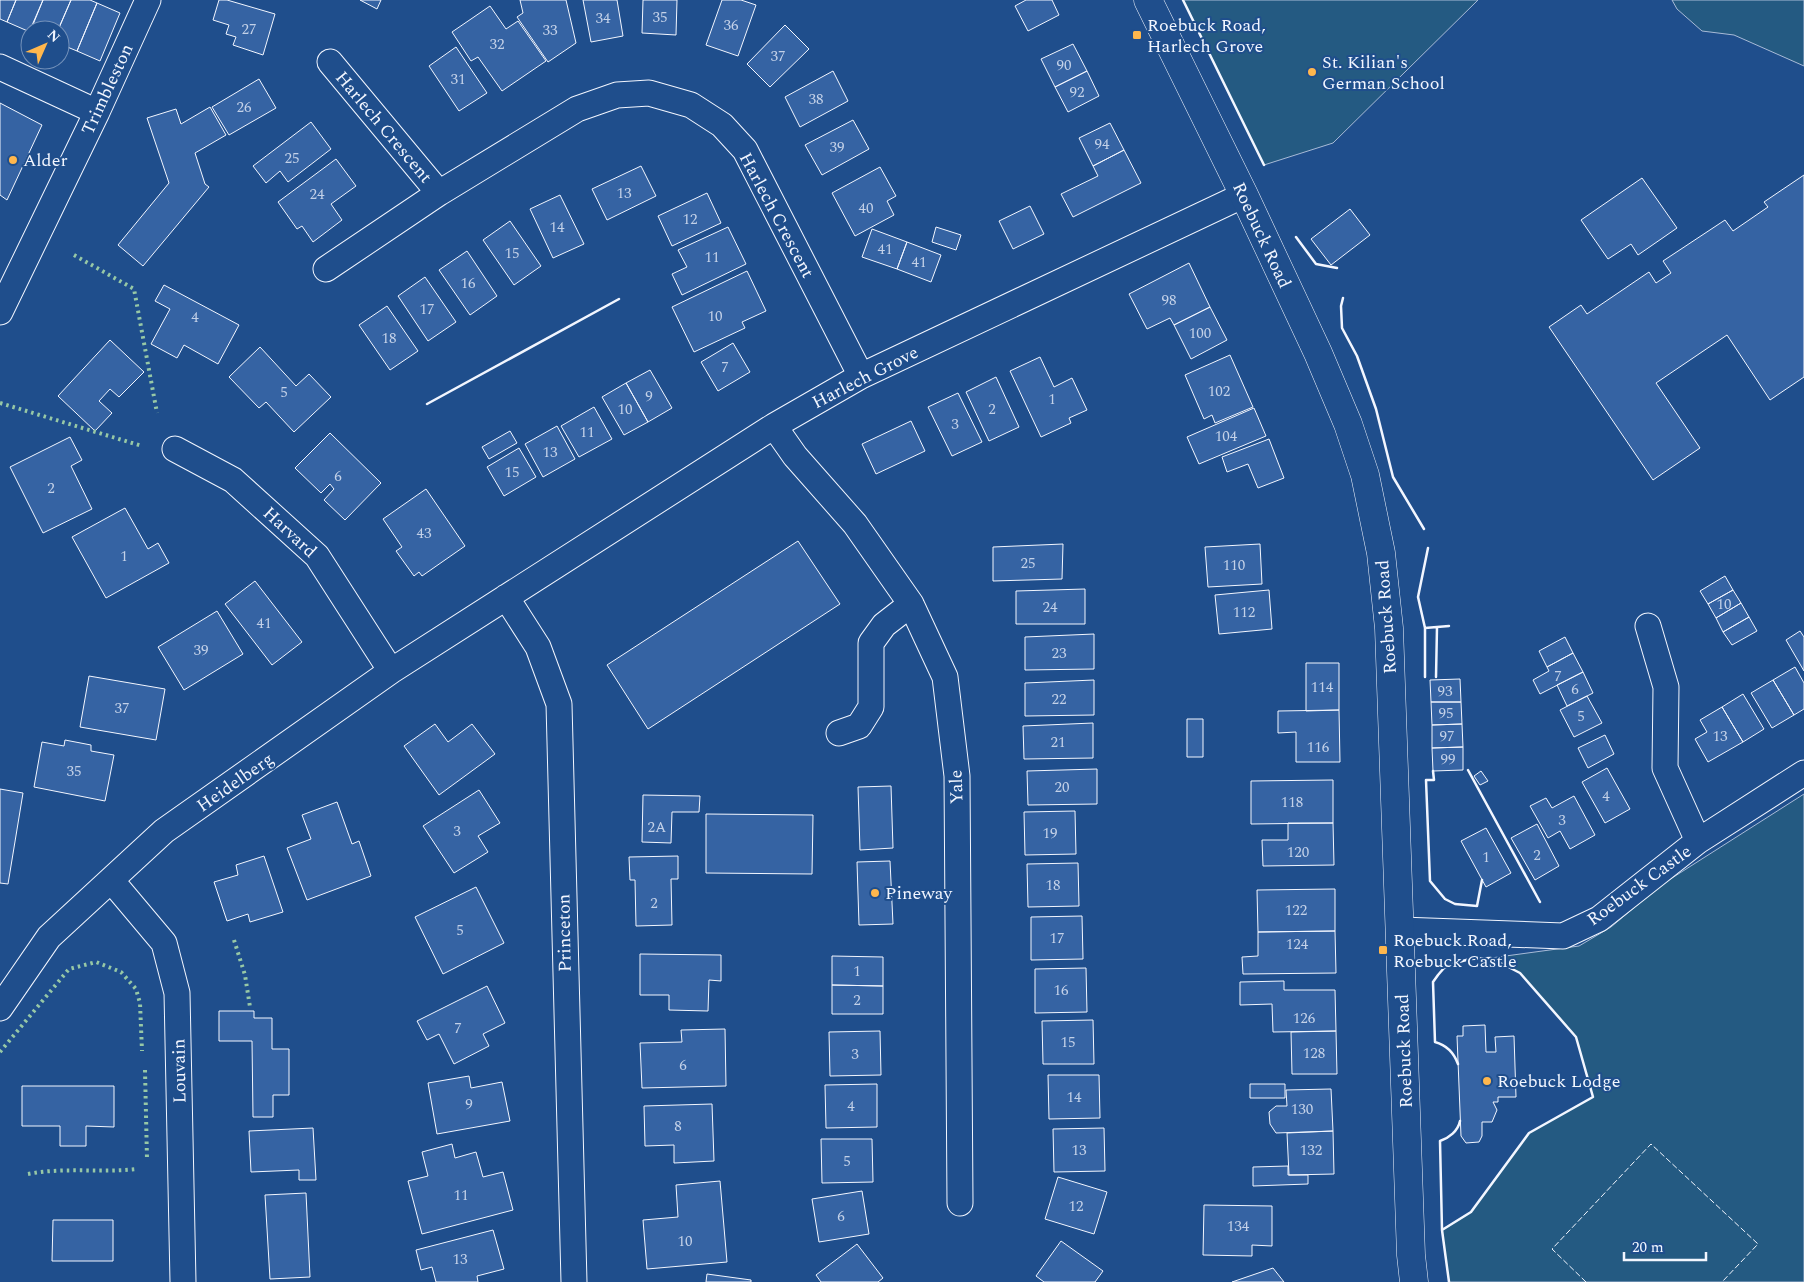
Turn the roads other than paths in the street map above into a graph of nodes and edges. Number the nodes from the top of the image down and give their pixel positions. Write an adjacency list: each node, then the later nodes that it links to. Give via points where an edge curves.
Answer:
1 (148, 0): 5 (street, Trimbleston)
2 (1148, 0): 7 (street, Roebuck Road)
3 (330, 62): 6 (street, Harlech Crescent)
4 (0, 67): 5 (street)
5 (97, 112): 9 (street, Trimbleston)
6 (439, 193): 8 (street, Harlech Crescent); 10 (street, Harlech Crescent, via 577,108 618,95 649,93 692,105 722,125 745,150)
7 (1244, 195): 10 (street, Harlech Grove); 21 (street, Roebuck Road, via 1318,353 1365,475 1381,553 1389,628)
8 (326, 269)
9 (0, 312)
10 (861, 376): 11 (street, Harlech Grove)
11 (774, 426): 13 (street, Harlech Grove); 14 (street, Yale, via 795,456 855,524)
12 (175, 449): 16 (street, Harvard, via 233,480 317,556)
13 (506, 597): 16 (street, Heidelberg); 25 (street, Princeton, via 538,647 559,704)
14 (911, 604): 17 (street, via 884,625 871,642 871,707 859,726); 23 (street, Yale, via 945,677 957,776)
15 (1648, 626): 19 (street, Roebuck Castle, via 1666,687 1665,768)
16 (391, 671): 20 (street, Heidelberg, via 164,831)
17 (839, 733)
18 (1804, 773): 19 (street, Roebuck Castle)
19 (1698, 842): 21 (street, Roebuck Castle, via 1600,919 1563,936)
20 (111, 880): 22 (street, Heidelberg, via 49,938); 24 (street, Louvain, via 164,943 177,993)
21 (1401, 930): 26 (street, Roebuck Road, via 1410,1246)
22 (0, 1008)
23 (960, 1204)
24 (184, 1282)
25 (574, 1282)
26 (1414, 1282)

